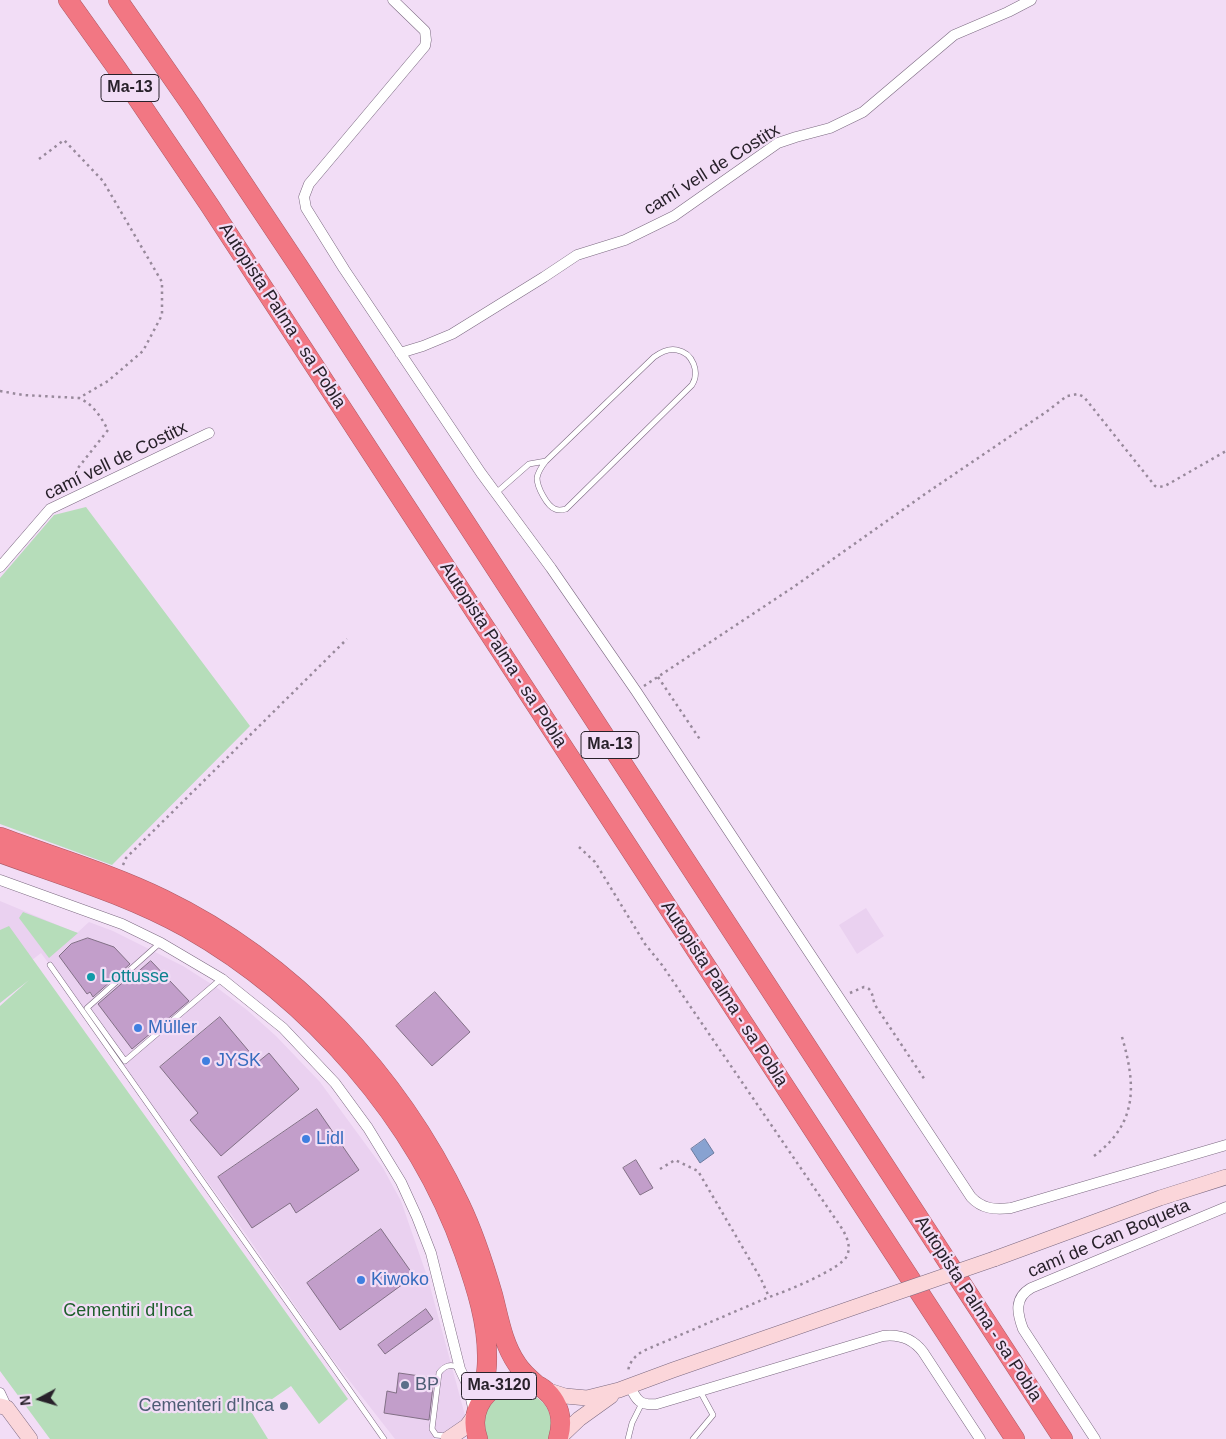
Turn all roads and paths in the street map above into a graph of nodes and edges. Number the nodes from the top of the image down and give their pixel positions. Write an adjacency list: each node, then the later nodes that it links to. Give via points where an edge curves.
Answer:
1 (68, 0): 52 (highway, Autopista Palma - sa Pobla / Ma-13, via 210,206)
2 (118, 0): 53 (highway, Autopista Palma - sa Pobla / Ma-13, via 309,284)
3 (393, 0): 6 (street, via 425,31 425,46 313,178 304,202 308,213)
4 (1031, 0): 6 (street, camí vell de Costitx, via 954,35 864,112 830,128 778,143 674,216 625,240 577,255 452,334)
5 (40, 158): 8 (path, via 64,140 103,181 162,282 162,315 143,351 108,381)
6 (400, 353): 12 (street)
7 (0, 391): 8 (path)
8 (79, 398): 13 (path, via 92,406 108,430 62,488)
9 (209, 433): 13 (street, camí vell de Costitx)
10 (1226, 451): 16 (path, via 1166,486 1155,486 1084,396 1067,396 792,588)
11 (546, 461): 11 (lane, via 654,357 677,350 694,363 697,373 692,385 566,509 552,508 539,489 537,480); 12 (lane, via 530,464)
12 (496, 493): 17 (street)
13 (50, 509): 14 (street, camí vell de Costitx)
14 (0, 567)
15 (347, 639): 22 (path, via 126,858)
16 (658, 677): 17 (path); 18 (path)
17 (636, 691): 27 (street)
18 (701, 741)
19 (0, 837): 22 (highway)
20 (579, 847): 35 (path, via 595,862 645,944 662,964 848,1240 846,1257 838,1266)
21 (0, 853): 43 (highway, via 134,902 188,929 270,984 346,1058 381,1100 419,1156 458,1236 481,1307 486,1346 486,1374)
22 (116, 879): 37 (highway, via 182,909 263,961 312,1002 381,1076 410,1115 452,1186 479,1250 507,1347 516,1364)
23 (0, 880): 24 (street, via 122,924)
24 (161, 943): 26 (street); 26 (lane, via 87,1008 125,1060)
25 (50, 965): 46 (lane)
26 (222, 979): 36 (street, via 283,1028 335,1083 368,1128 417,1216 431,1253)
27 (840, 999): 29 (path, via 860,987 869,988 875,1005); 30 (street, via 971,1197 981,1206 1010,1208)
28 (1122, 1037): 31 (path, via 1130,1071 1130,1102 1117,1134)
29 (925, 1080)
30 (1226, 1145)
31 (1094, 1156)
32 (660, 1169): 35 (path, via 675,1160 698,1171)
33 (1226, 1176): 38 (main road, Ma-3120, bridge)
34 (1226, 1207): 54 (street, camí de Can Boqueta, via 1031,1288 1020,1298 1018,1305 1023,1329)
35 (769, 1297): 38 (path, via 638,1354 629,1366)
36 (460, 1369): 43 (street); 44 (lane, via 453,1365 440,1373 432,1425 436,1435)
37 (540, 1387): 38 (main road, Ma-3120, via 566,1396 587,1398); 43 (highway, Ma-3120, via 527,1382 499,1385 490,1391); 48 (highway, Ma-3120, via 552,1396 560,1414)
38 (624, 1388): 41 (street); 48 (main road, Ma-3120, via 578,1419)
39 (700, 1391): 41 (street, via 657,1404); 50 (lane, via 713,1415); 51 (street, via 883,1336 902,1337 914,1342 923,1352)
40 (0, 1394): 42 (street)
41 (642, 1403): 49 (lane)
42 (3, 1407): 45 (main road)
43 (478, 1408): 44 (main road, via 467,1426); 47 (highway, Ma-3120, via 475,1426)
44 (451, 1437)
45 (30, 1439)
46 (384, 1439)
47 (478, 1439)
48 (558, 1439)
49 (628, 1439)
50 (692, 1439)
51 (980, 1439)
52 (1015, 1439)
53 (1063, 1439)
54 (1095, 1439)

